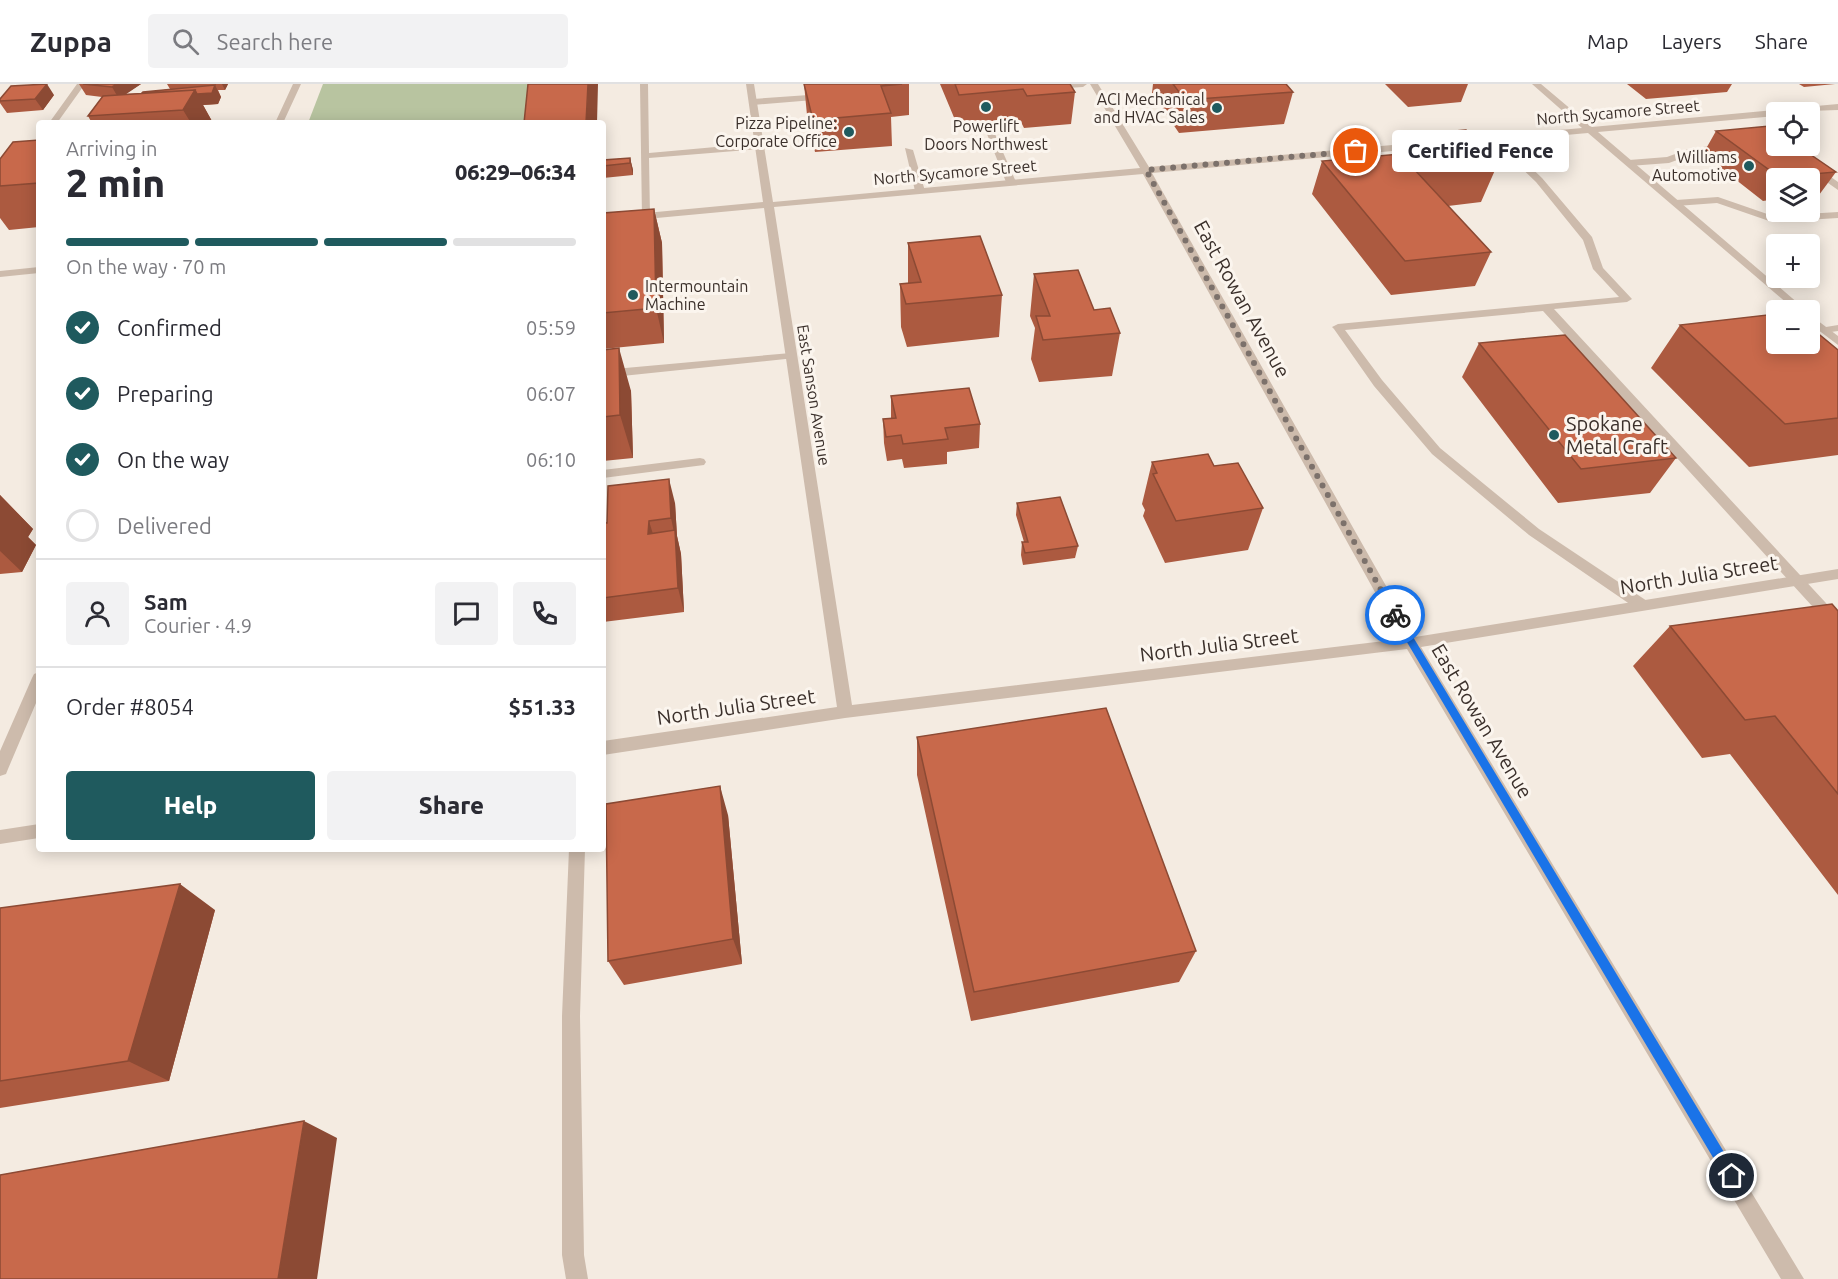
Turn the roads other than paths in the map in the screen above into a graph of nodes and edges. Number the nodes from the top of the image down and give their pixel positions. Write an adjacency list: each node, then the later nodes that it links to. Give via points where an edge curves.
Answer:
1 (81, 84): 14 (street)
2 (297, 84): 15 (street)
3 (644, 84): 22 (street)
4 (750, 84): 10 (street, East Sanson Avenue)
5 (1083, 84): 8 (street)
6 (1094, 84): 25 (street, East Rowan Avenue)
7 (1536, 84): 16 (street)
8 (1039, 87)
9 (823, 97): 10 (street)
10 (753, 102): 19 (street, East Sanson Avenue)
11 (1838, 107): 12 (street, North Sycamore Street)
12 (1820, 109)
13 (1766, 114): 16 (street, North Sycamore Street)
14 (55, 120)
15 (280, 120)
16 (1589, 129): 18 (street, North Sycamore Street); 23 (street)
17 (991, 134): 26 (street)
18 (1495, 138): 25 (street, North Sycamore Street); 37 (street, via 1539,180 1588,239 1598,269 1627,299)
19 (760, 146): 22 (street); 30 (street, East Sanson Avenue)
20 (1732, 147): 23 (street, via 1691,151 1669,160)
21 (908, 150): 28 (street)
22 (645, 156): 32 (street)
23 (1629, 163): 29 (street)
24 (1806, 164): 27 (street)
25 (1146, 170): 26 (street, North Sycamore Street); 50 (street, East Rowan Avenue)
26 (1011, 182): 28 (street, North Sycamore Street)
27 (1838, 187)
28 (920, 191): 30 (street, North Sycamore Street)
29 (1676, 203): 31 (street, via 1718,200 1772,219); 36 (street)
30 (769, 205): 32 (street, North Sycamore Street); 42 (street, East Sanson Avenue)
31 (1838, 215)
32 (645, 216): 33 (street, North Sycamore Street)
33 (606, 220)
34 (36, 270): 35 (street)
35 (0, 274)
36 (1789, 300)
37 (1546, 307): 47 (street); 48 (street, via 1338,327 1378,383 1436,451 1533,532)
38 (1820, 327): 40 (street)
39 (1838, 328): 40 (street)
40 (1824, 330): 41 (street)
41 (1838, 342)
42 (791, 356): 43 (street); 52 (street, East Sanson Avenue)
43 (606, 374)
44 (700, 462): 45 (street)
45 (606, 474)
46 (1838, 573): 47 (street, North Julia Street)
47 (1795, 580): 48 (street, North Julia Street); 49 (street)
48 (1642, 605): 50 (street, North Julia Street)
49 (1838, 625)
50 (1411, 643): 52 (street, North Julia Street); 59 (street, East Rowan Avenue)
51 (36, 685): 54 (street)
52 (845, 712): 53 (street, North Julia Street)
53 (606, 748)
54 (0, 769)
55 (36, 831): 56 (street)
56 (0, 837)
57 (577, 852): 58 (street, via 571,1016 573,1255)
58 (577, 1279)
59 (1793, 1279)

